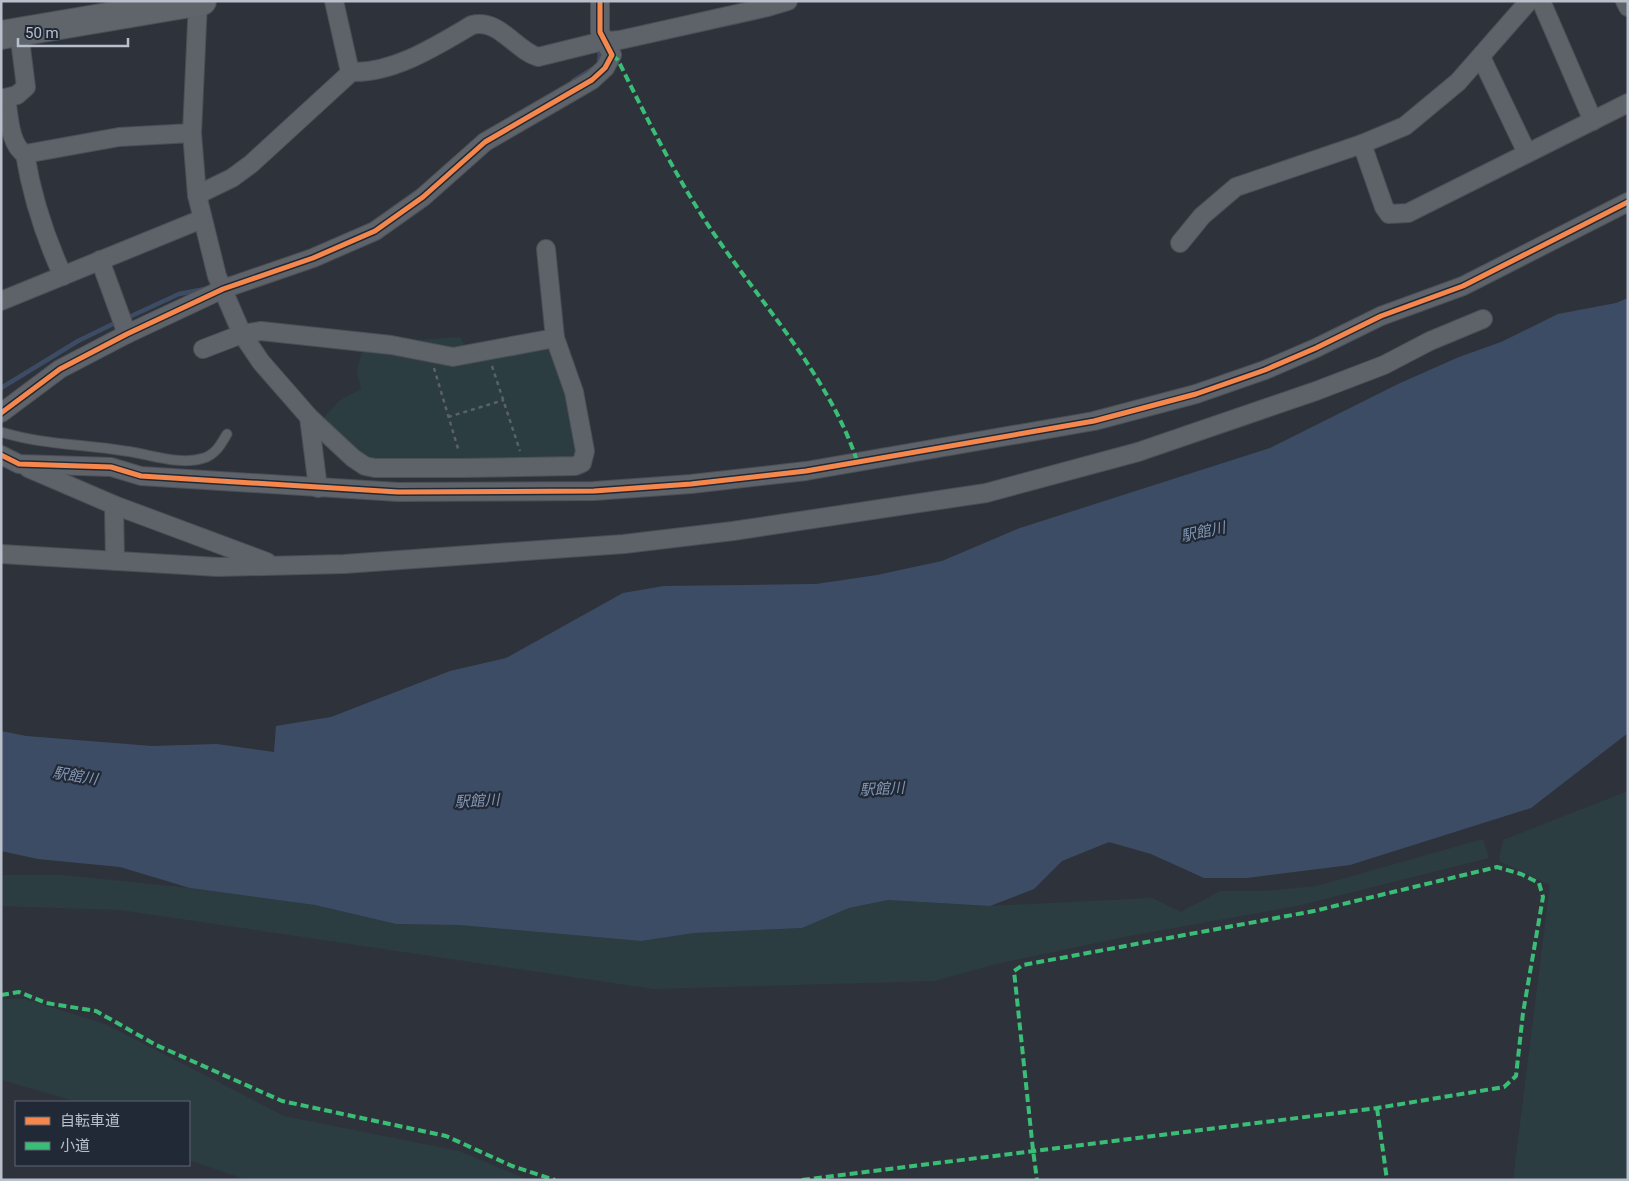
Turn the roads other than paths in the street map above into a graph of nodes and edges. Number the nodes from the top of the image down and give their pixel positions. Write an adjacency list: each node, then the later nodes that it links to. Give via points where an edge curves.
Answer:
1 (334, 1): 13 (street)
2 (600, 1): 11 (street, via 600,32)
3 (788, 1): 8 (street)
4 (1530, 1): 12 (street)
5 (1541, 1): 16 (street)
6 (1625, 1): 9 (street)
7 (199, 2): 10 (main road); 17 (street)
8 (768, 4): 11 (street)
9 (1628, 7)
10 (10, 34): 14 (street, via 26,87 17,95)
11 (605, 41): 13 (street, via 538,57 497,29 481,23 407,60 362,73); 28 (street, via 612,55 605,68 592,80 485,142 396,218 350,243 264,277)
12 (1481, 58): 18 (street, via 1417,117); 19 (street)
13 (350, 72): 21 (street, via 251,164 232,178)
14 (4, 98): 20 (street, via 14,140)
15 (1628, 103): 16 (street)
16 (1593, 121): 19 (street)
17 (192, 133): 20 (street, via 119,137); 21 (street)
18 (1362, 144): 19 (street, via 1384,207 1389,214 1400,215); 24 (street, via 1236,187 1202,216)
19 (1527, 153)
20 (25, 154): 27 (street, via 36,206)
21 (197, 195): 23 (street)
22 (1628, 202): 41 (street, via 1463,286 1381,316 1265,370 1196,394 1094,421 806,471 691,484 594,491 455,493)
23 (202, 219): 26 (street); 28 (street)
24 (1180, 243)
25 (546, 249): 33 (street)
26 (100, 260): 27 (street); 31 (street)
27 (63, 276): 29 (street)
28 (223, 289): 31 (street); 32 (street)
29 (1, 301)
30 (1484, 319): 45 (street, via 1430,341 1384,365 1316,391 1138,452 986,493 624,544)
31 (127, 334): 35 (street, via 60,369)
32 (242, 334): 33 (street, via 261,330 374,343 453,357); 34 (street); 36 (street, via 261,362)
33 (555, 338): 36 (street, via 574,392 585,457 575,466 375,468 353,458)
34 (203, 349)
35 (1, 414)
36 (309, 417): 41 (street)
37 (1, 432): 38 (lane, via 56,444 125,450 187,461 213,454)
38 (227, 434)
39 (1, 454): 40 (street)
40 (10, 463): 41 (street, via 111,467 141,476); 42 (street)
41 (318, 488)
42 (114, 505): 44 (street); 45 (street)
43 (1, 554): 44 (street)
44 (115, 561): 45 (street, via 218,567)
45 (276, 566)

